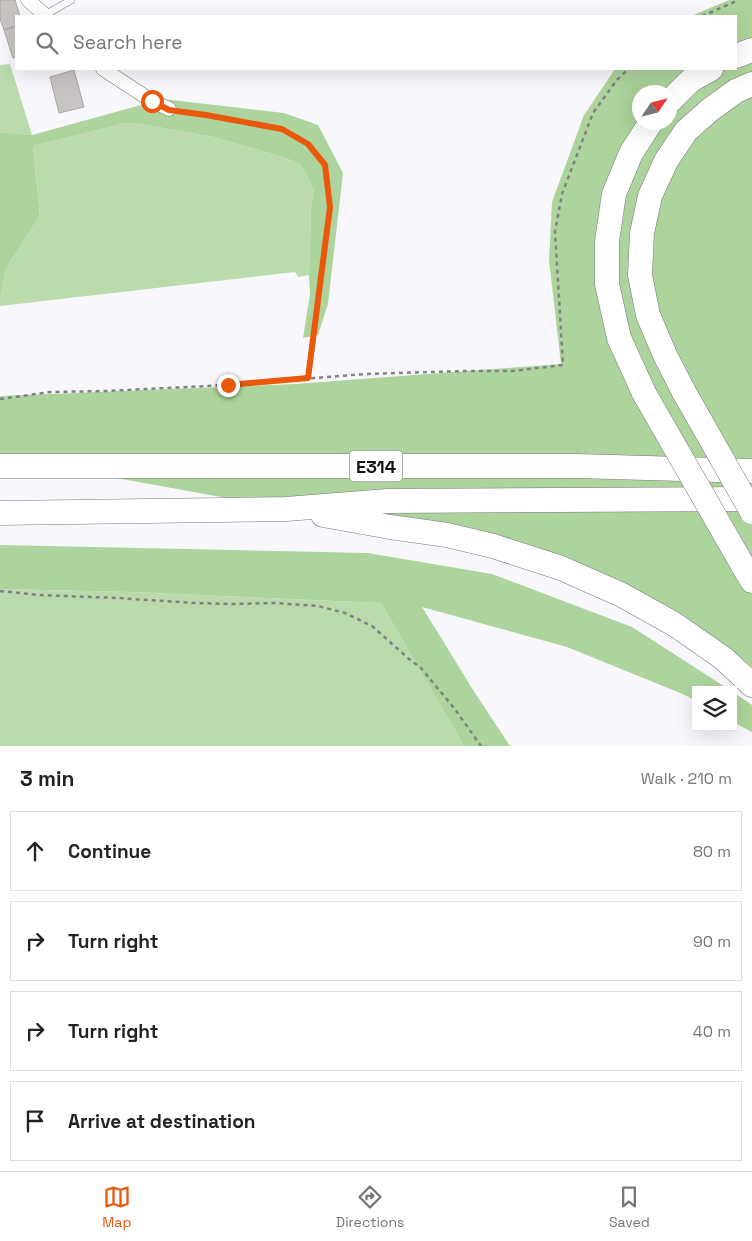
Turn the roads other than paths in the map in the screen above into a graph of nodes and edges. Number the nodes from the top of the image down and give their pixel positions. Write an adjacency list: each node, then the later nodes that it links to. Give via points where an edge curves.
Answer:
1 (28, 0): 3 (street)
2 (71, 0): 4 (lane)
3 (44, 15)
4 (47, 15)
5 (752, 50): 6 (highway)
6 (737, 56)
7 (106, 70): 11 (street)
8 (709, 70): 10 (highway, via 691,80)
9 (752, 84): 17 (highway, bridge, via 717,104 686,131 666,161 650,196 642,233 640,275 648,315 665,355)
10 (677, 93)
11 (169, 110)
12 (646, 130): 19 (highway, bridge, via 631,152 614,194 607,241 607,284 619,338 644,393)
13 (0, 466): 14 (highway, E314, via 577,466)
14 (752, 471)
15 (752, 499): 16 (highway, E314, via 388,501)
16 (286, 509): 18 (highway, E314); 20 (highway, via 447,535 561,568 622,595 674,624 723,658)
17 (752, 512)
18 (0, 513)
19 (747, 572)
20 (752, 684)

